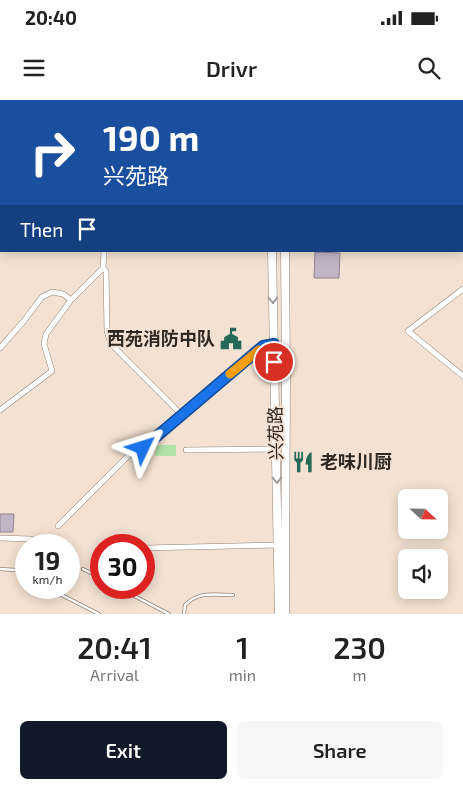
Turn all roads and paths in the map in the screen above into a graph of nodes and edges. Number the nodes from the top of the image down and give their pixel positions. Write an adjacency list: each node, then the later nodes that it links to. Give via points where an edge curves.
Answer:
1 (104, 252): 4 (street)
2 (272, 252): 7 (main road, 兴苑路, one-way to 7)
3 (285, 252): 30 (main road, 兴苑路)
4 (103, 268): 6 (street); 11 (street, via 106,271 107,331 111,344)
5 (463, 289): 9 (street, via 408,331)
6 (70, 300): 8 (street, via 63,294 52,292 42,297); 10 (street, via 46,334 44,344 52,371)
7 (274, 344): 11 (street, via 263,346); 12 (main road, 兴苑路)
8 (0, 348)
9 (463, 376)
10 (0, 410)
11 (182, 415): 14 (street, via 143,448 132,452)
12 (276, 449): 13 (street); 17 (main road, 兴苑路, one-way to 17)
13 (186, 450)
14 (58, 526)
15 (0, 538): 16 (street)
16 (15, 538)
17 (279, 545): 18 (street); 29 (main road, 兴苑路)
18 (155, 548)
19 (0, 569): 21 (lane)
20 (83, 569): 22 (lane)
21 (15, 570)
22 (90, 572)
23 (232, 595): 28 (lane, via 192,598 185,606)
24 (70, 599): 26 (lane)
25 (140, 599): 27 (lane)
26 (99, 614)
27 (169, 614)
28 (184, 614)
29 (279, 614)
30 (285, 614)

